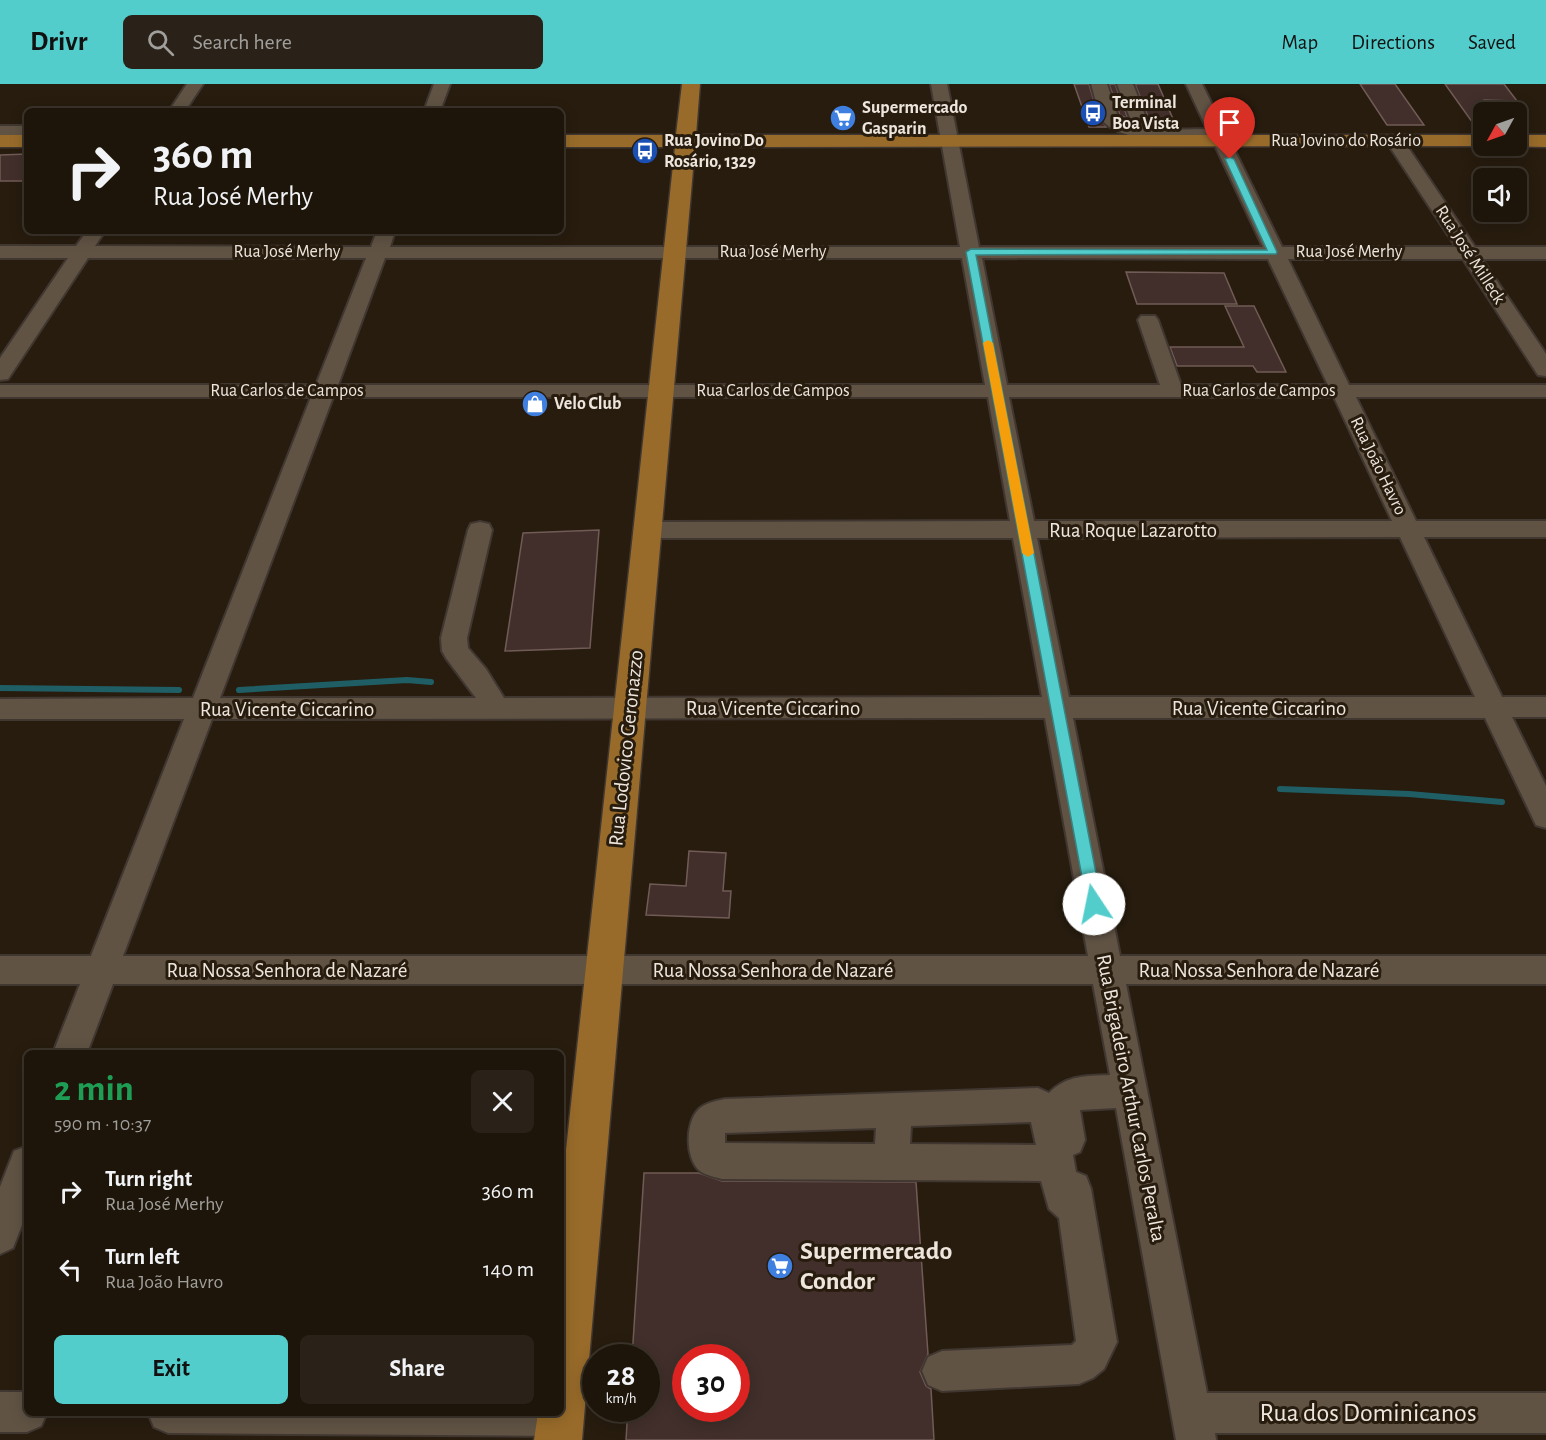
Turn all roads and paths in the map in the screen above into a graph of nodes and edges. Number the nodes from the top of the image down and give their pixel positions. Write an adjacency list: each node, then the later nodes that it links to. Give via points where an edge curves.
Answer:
1 (195, 84): 8 (street)
2 (442, 84): 9 (street)
3 (691, 84): 18 (main road, Rua Lodovico Geronazzo)
4 (939, 84): 19 (street, Rua Brigadeiro Arthur Carlos Peralta)
5 (1099, 84): 14 (street, via 1111,120 1124,128)
6 (1125, 84): 14 (street, via 1141,126)
7 (1187, 85): 13 (street, Rua João Havro)
8 (179, 108)
9 (433, 108)
10 (1187, 110): 13 (street)
11 (0, 131): 12 (street)
12 (24, 131)
13 (1217, 132): 14 (street); 19 (main road, Rua Jovino do Rosário); 20 (main road, Rua Jovino do Rosário); 30 (street, Rua João Havro)
14 (1157, 134)
15 (0, 141): 16 (main road)
16 (24, 141)
17 (564, 141): 18 (main road, Rua Jovino do Rosário)
18 (685, 141): 19 (main road, Rua Jovino do Rosário); 28 (main road, Rua Lodovico Geronazzo)
19 (950, 141): 29 (street, Rua Brigadeiro Arthur Carlos Peralta)
20 (1395, 141): 21 (main road, Rua Jovino do Rosário); 31 (street, Rua José Milleck)
21 (1473, 141)
22 (1527, 141): 23 (main road)
23 (1546, 141)
24 (94, 234): 27 (street)
25 (382, 241): 27 (street, Rua José Merhy); 28 (street, Rua José Merhy); 37 (street)
26 (0, 252): 27 (street, Rua José Merhy)
27 (82, 252): 35 (street)
28 (674, 252): 29 (street, Rua José Merhy); 38 (main road, Rua Lodovico Geronazzo)
29 (971, 252): 30 (street, Rua José Merhy); 39 (street, Rua Brigadeiro Arthur Carlos Peralta)
30 (1273, 252): 31 (street, Rua José Merhy); 41 (street, Rua João Havro)
31 (1468, 252): 32 (street, Rua José Merhy); 34 (street, Rua José Milleck)
32 (1546, 253)
33 (1148, 320): 40 (street)
34 (1546, 370)
35 (0, 374)
36 (0, 391): 37 (street, Rua Carlos de Campos)
37 (324, 391): 38 (street, Rua Carlos de Campos); 54 (street)
38 (661, 391): 39 (street, Rua Carlos de Campos); 46 (main road, Rua Lodovico Geronazzo)
39 (997, 391): 40 (street, Rua Carlos de Campos); 47 (street, Rua Brigadeiro Arthur Carlos Peralta)
40 (1173, 391): 41 (street, Rua Carlos de Campos)
41 (1342, 391): 42 (street, Rua Carlos de Campos); 43 (street, Rua João Havro)
42 (1546, 391)
43 (1408, 529): 44 (street, Rua Roque Lazarotto); 47 (street, Rua Roque Lazarotto); 48 (street, Rua João Havro)
44 (1546, 529)
45 (480, 530): 50 (street, via 454,638 455,651)
46 (647, 530): 47 (street, Rua Roque Lazarotto); 51 (main road, Rua Lodovico Geronazzo)
47 (1023, 530): 52 (street, Rua Brigadeiro Arthur Carlos Peralta)
48 (1494, 707): 49 (street, Rua Vicente Ciccarino); 52 (street, Rua Vicente Ciccarino); 55 (street, Rua João Havro)
49 (1546, 707)
50 (496, 708): 51 (street, Rua Vicente Ciccarino); 54 (street, Rua Vicente Ciccarino)
51 (630, 708): 52 (street, Rua Vicente Ciccarino); 58 (main road, Rua Lodovico Geronazzo)
52 (1057, 708): 59 (street, Rua Brigadeiro Arthur Carlos Peralta)
53 (0, 709): 54 (street, Rua Vicente Ciccarino)
54 (202, 709): 57 (street)
55 (1546, 816)
56 (0, 970): 57 (street, Rua Nossa Senhora de Nazaré)
57 (102, 970): 58 (street, Rua Nossa Senhora de Nazaré); 61 (street)
58 (604, 970): 59 (street, Rua Nossa Senhora de Nazaré); 70 (main road, Rua Lodovico Geronazzo)
59 (1107, 970): 60 (street, Rua Nossa Senhora de Nazaré); 62 (street, Rua Brigadeiro Arthur Carlos Peralta)
60 (1546, 970)
61 (71, 1050)
62 (1130, 1091): 67 (street, via 1074,1093 1062,1104); 76 (street, Rua Brigadeiro Arthur Carlos Peralta)
63 (894, 1110): 64 (street); 64 (street, via 725,1116 708,1125 707,1152 713,1159); 65 (street, via 1038,1105 1048,1114)
64 (892, 1162): 65 (street)
65 (1056, 1163): 67 (street, via 1062,1196)
66 (24, 1172): 68 (street)
67 (1075, 1208): 69 (street, via 1097,1342 1090,1355 1079,1364)
68 (0, 1235)
69 (942, 1371)
70 (564, 1379)
71 (0, 1412): 72 (street)
72 (24, 1412)
73 (1546, 1413): 76 (street, Rua dos Dominicanos)
74 (336, 1416): 75 (street)
75 (560, 1420)
76 (1193, 1426)

